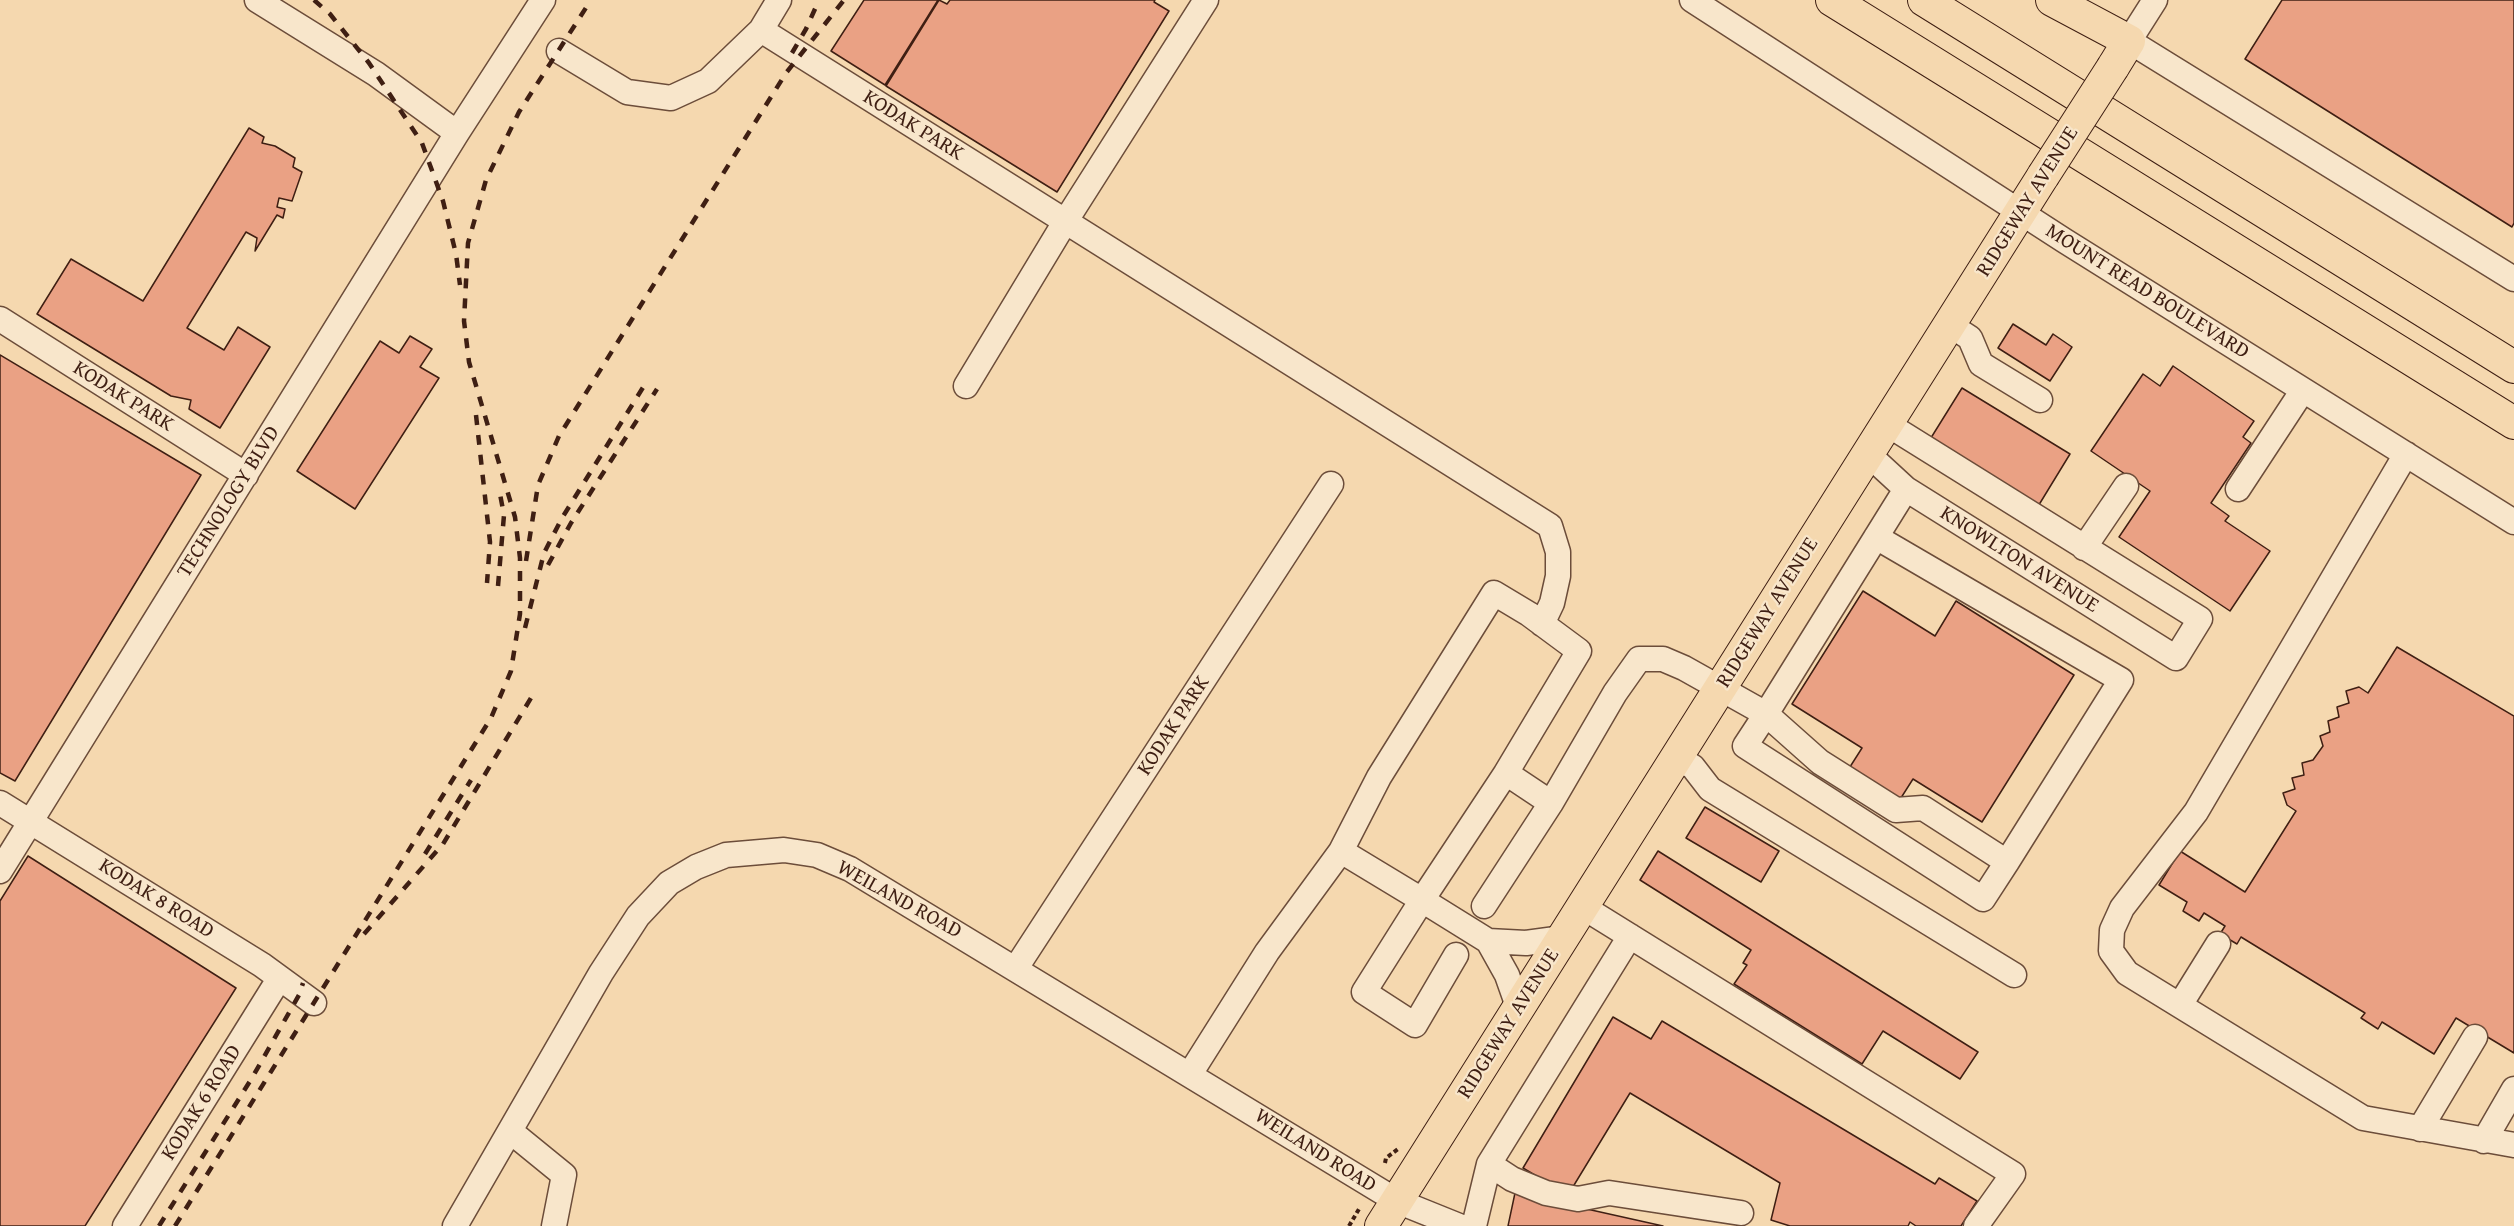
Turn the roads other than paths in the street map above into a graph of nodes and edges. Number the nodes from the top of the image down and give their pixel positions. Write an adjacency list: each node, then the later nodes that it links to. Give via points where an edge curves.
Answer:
1 (257, 0): 13 (street, via 376,74)
2 (543, 0): 13 (street, TECHNOLOGY BLVD)
3 (779, 0): 10 (street)
4 (1206, 0): 15 (street)
5 (1692, 0): 14 (street, MOUNT READ BOULEVARD)
6 (1832, 0): 23 (main road)
7 (1924, 0): 19 (main road)
8 (2052, 0): 12 (main road)
9 (2155, 0): 12 (street, RIDGEWAY AVENUE)
10 (761, 30): 11 (street, via 708,81 671,98 627,92); 15 (street, KODAK PARK)
11 (559, 51)
12 (2121, 54): 14 (main road, RIDGEWAY AVENUE, bridge); 16 (street)
13 (457, 133): 27 (street, TECHNOLOGY BLVD)
14 (2022, 212): 18 (main road, RIDGEWAY AVENUE); 21 (street, MOUNT READ BOULEVARD)
15 (1065, 222): 20 (street); 35 (street, KODAK PARK, via 1550,526 1558,552 1558,576)
16 (2514, 279)
17 (0, 319): 27 (street, KODAK PARK)
18 (1950, 325): 22 (street, via 1970,338 1982,364); 24 (main road, RIDGEWAY AVENUE)
19 (2514, 367)
20 (966, 386)
21 (2303, 390): 26 (street, MOUNT READ BOULEVARD); 31 (street)
22 (2040, 400)
23 (2514, 423)
24 (1887, 424): 25 (main road, RIDGEWAY AVENUE); 34 (street)
25 (1868, 454): 30 (street, KNOWLTON AVENUE); 36 (main road, RIDGEWAY AVENUE)
26 (2406, 454): 32 (street, MOUNT READ BOULEVARD); 58 (street, via 2196,812 2122,908 2112,930 2111,951 2127,973)
27 (246, 475): 42 (street, TECHNOLOGY BLVD)
28 (1331, 484): 54 (street, KODAK PARK)
29 (2126, 486): 34 (street)
30 (1906, 489): 33 (street); 34 (street, KNOWLTON AVENUE, via 2176,658 2200,619)
31 (2238, 489)
32 (2514, 522)
33 (1876, 537): 37 (street); 44 (street, via 2121,680)
34 (2084, 548)
35 (1542, 624): 39 (street, via 1579,651); 43 (street, via 1494,593 1379,777)
36 (1720, 689): 37 (street); 38 (main road, RIDGEWAY AVENUE); 41 (street, via 1663,659 1639,659)
37 (1766, 714): 44 (street, via 1820,762 1896,810 1923,808); 44 (street, via 1745,746 1983,899)
38 (1677, 757): 48 (main road, RIDGEWAY AVENUE); 55 (street, via 1693,768 1710,789)
39 (1506, 774): 41 (street); 46 (street)
40 (0, 803): 42 (street)
41 (1551, 803): 47 (street)
42 (31, 822): 45 (street, TECHNOLOGY BLVD); 56 (street, KODAK 8 ROAD)
43 (1341, 851): 46 (street); 61 (street, via 1267,952)
44 (2007, 862)
45 (0, 871)
46 (1422, 900): 51 (street); 53 (street, via 1364,992 1414,1025)
47 (1484, 906)
48 (1583, 907): 49 (street); 50 (main road, RIDGEWAY AVENUE)
49 (1629, 936): 67 (street); 75 (street, via 2013,1174)
50 (1563, 938): 51 (street, via 1526,943); 59 (main road, RIDGEWAY AVENUE)
51 (1488, 941): 59 (street, via 1507,975)
52 (2218, 944): 58 (street)
53 (1456, 955)
54 (1016, 968): 61 (street, WEILAND ROAD); 64 (street, WEILAND ROAD, via 850,869 817,855 784,850 726,855 669,884 638,916)
55 (2014, 975)
56 (279, 979): 57 (street, KODAK 8 ROAD); 70 (street, KODAK 6 ROAD)
57 (314, 1003)
58 (2181, 1005): 63 (street, via 2363,1118)
59 (1518, 1009): 68 (main road, RIDGEWAY AVENUE)
60 (2475, 1037): 63 (street)
61 (1190, 1074): 68 (street, WEILAND ROAD)
62 (2514, 1089): 65 (street)
63 (2420, 1129): 65 (street)
64 (510, 1131): 71 (street, WEILAND ROAD); 72 (street, via 564,1175)
65 (2484, 1141): 66 (street)
66 (2514, 1145)
67 (1489, 1164): 69 (street, via 1512,1179 1578,1199 1609,1193); 74 (street)
68 (1379, 1212): 73 (street, WEILAND ROAD)
69 (1741, 1213)
70 (125, 1226)
71 (455, 1226)
72 (554, 1226)
73 (1459, 1226)
74 (1473, 1226)
75 (1976, 1226)

